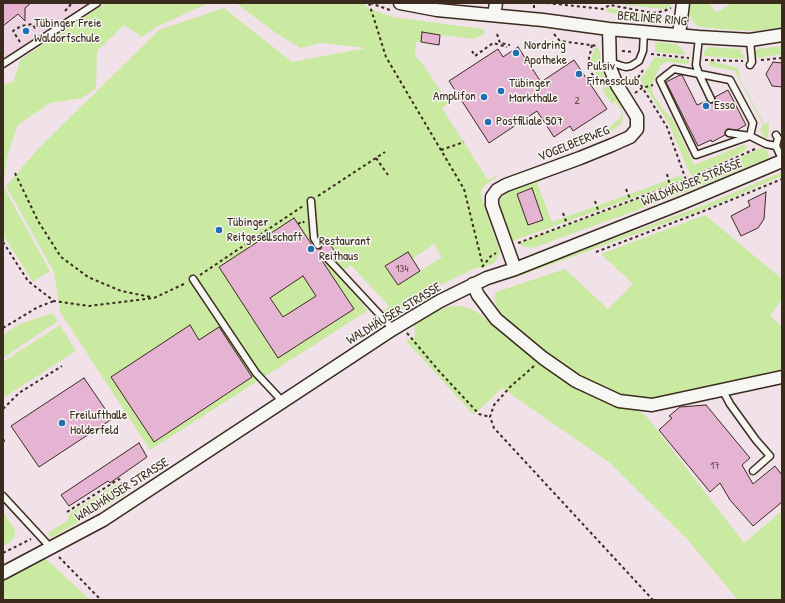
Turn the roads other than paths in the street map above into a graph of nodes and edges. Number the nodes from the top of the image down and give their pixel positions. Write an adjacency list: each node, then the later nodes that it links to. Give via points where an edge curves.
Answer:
1 (97, 3): 13 (lane)
2 (679, 5): 7 (street)
3 (396, 7): 4 (street, BERLINER RING, via 437,10)
4 (495, 9): 5 (street, BERLINER RING, via 543,20)
5 (609, 29): 6 (street, BERLINER RING); 11 (street, VOGELBEERWEG)
6 (644, 32): 7 (street, BERLINER RING); 11 (lane, via 642,53 638,61 631,66)
7 (679, 35): 9 (street, BERLINER RING)
8 (782, 35): 10 (street, BERLINER RING)
9 (699, 38): 10 (street, BERLINER RING); 14 (lane, via 696,59)
10 (750, 40): 12 (lane)
11 (610, 62): 24 (street, VOGELBEERWEG, via 617,85 637,117 637,129 630,137 497,190 492,197 492,206)
12 (751, 63)
13 (3, 64)
14 (699, 74): 15 (lane); 18 (lane, via 730,80 753,123); 18 (lane, via 674,69 660,80 696,155)
15 (710, 99)
16 (729, 133): 18 (lane)
17 (776, 135): 19 (lane)
18 (750, 136): 19 (lane)
19 (776, 146): 20 (lane)
20 (782, 160): 24 (street, WALDHÄUSER STRASSE, via 682,203)
21 (311, 201): 22 (lane, via 314,238)
22 (318, 245)
23 (328, 259): 27 (lane)
24 (515, 269): 26 (street, WALDHÄUSER STRASSE)
25 (193, 279): 30 (lane, via 256,373)
26 (473, 284): 27 (street, WALDHÄUSER STRASSE); 29 (street, via 478,296 496,319 543,358 576,381 619,401 652,405)
27 (396, 326): 30 (street, WALDHÄUSER STRASSE)
28 (782, 377): 29 (street)
29 (723, 391): 31 (lane, via 770,456)
30 (283, 402): 33 (street, WALDHÄUSER STRASSE, via 103,520)
31 (753, 471)
32 (3, 496): 33 (lane)
33 (51, 548): 34 (street, WALDHÄUSER STRASSE)
34 (3, 573)

